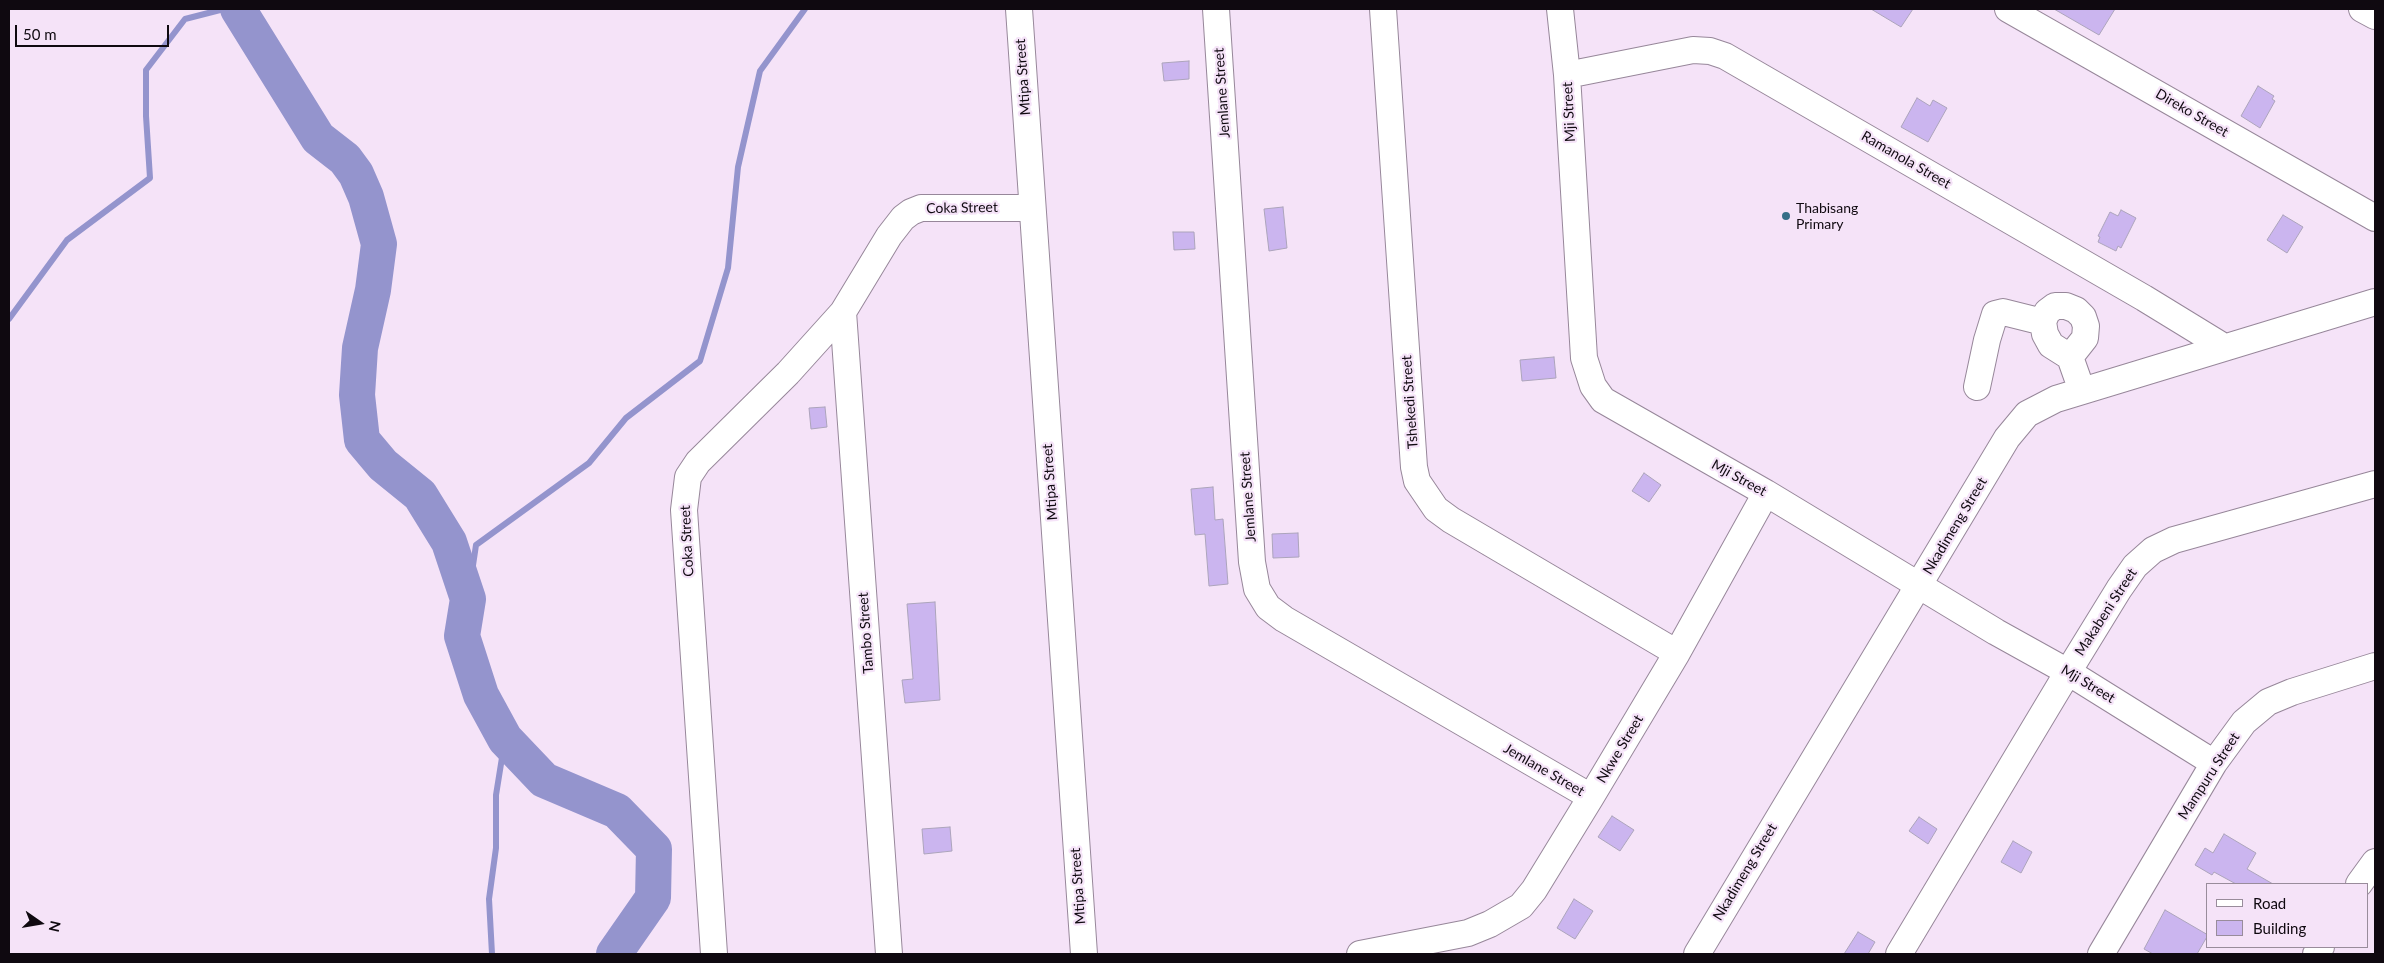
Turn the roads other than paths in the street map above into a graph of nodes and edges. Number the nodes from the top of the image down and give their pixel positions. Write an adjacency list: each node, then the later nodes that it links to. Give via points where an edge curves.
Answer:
1 (1019, 9): 9 (street, Mtipa Street)
2 (1216, 9): 25 (street, Jemlane Street, via 1257,589 1268,607 1284,619)
3 (1383, 9): 21 (street, Tshekedi Street, via 1417,481 1436,509 1451,520)
4 (1560, 9): 8 (street, Mji Street)
5 (2008, 9): 10 (street, Direko Street)
6 (2362, 9): 7 (street)
7 (2375, 16)
8 (1567, 75): 14 (street, Ramanola Street, via 1693,50 1725,56 2144,298); 19 (street, Mji Street, via 1584,358 1593,386 1617,410)
9 (1031, 208): 12 (street, Coka Street, via 934,207 911,212 889,236); 30 (street, Mtipa Street)
10 (2375, 218)
11 (2375, 302): 14 (street, Nkadimeng Street)
12 (843, 312): 28 (street, Coka Street, via 788,373 698,462 688,478 685,491); 29 (street, Tambo Street)
13 (2043, 322): 15 (street, via 2051,345); 15 (street, via 2047,312 2055,306 2066,306 2083,317 2085,338); 16 (street, via 2003,312 1995,314)
14 (2224, 348): 17 (street, Nkadimeng Street)
15 (2070, 356): 17 (street)
16 (1977, 387)
17 (2082, 391): 20 (street, Nkadimeng Street, via 2042,405 2019,422)
18 (2375, 484): 23 (street, Makabeni Street, via 2210,529 2153,550 2135,566 2118,589)
19 (1766, 493): 20 (street, Mji Street); 21 (street, Nkwe Street)
20 (1919, 585): 23 (street, Mji Street); 32 (street, Nkadimeng Street)
21 (1677, 653): 25 (street, Nkwe Street)
22 (2375, 666): 24 (street, Mampuru Street, via 2268,702 2244,722)
23 (2068, 672): 24 (street, Mji Street); 33 (street, Makabeni Street)
24 (2214, 762): 34 (street, Mampuru Street)
25 (1591, 797): 31 (street, Nkwe Street, via 1521,906 1468,933)
26 (2375, 862): 27 (street)
27 (2360, 883)
28 (714, 954)
29 (889, 954)
30 (1084, 954)
31 (1360, 954)
32 (1697, 954)
33 (1899, 954)
34 (2101, 954)

